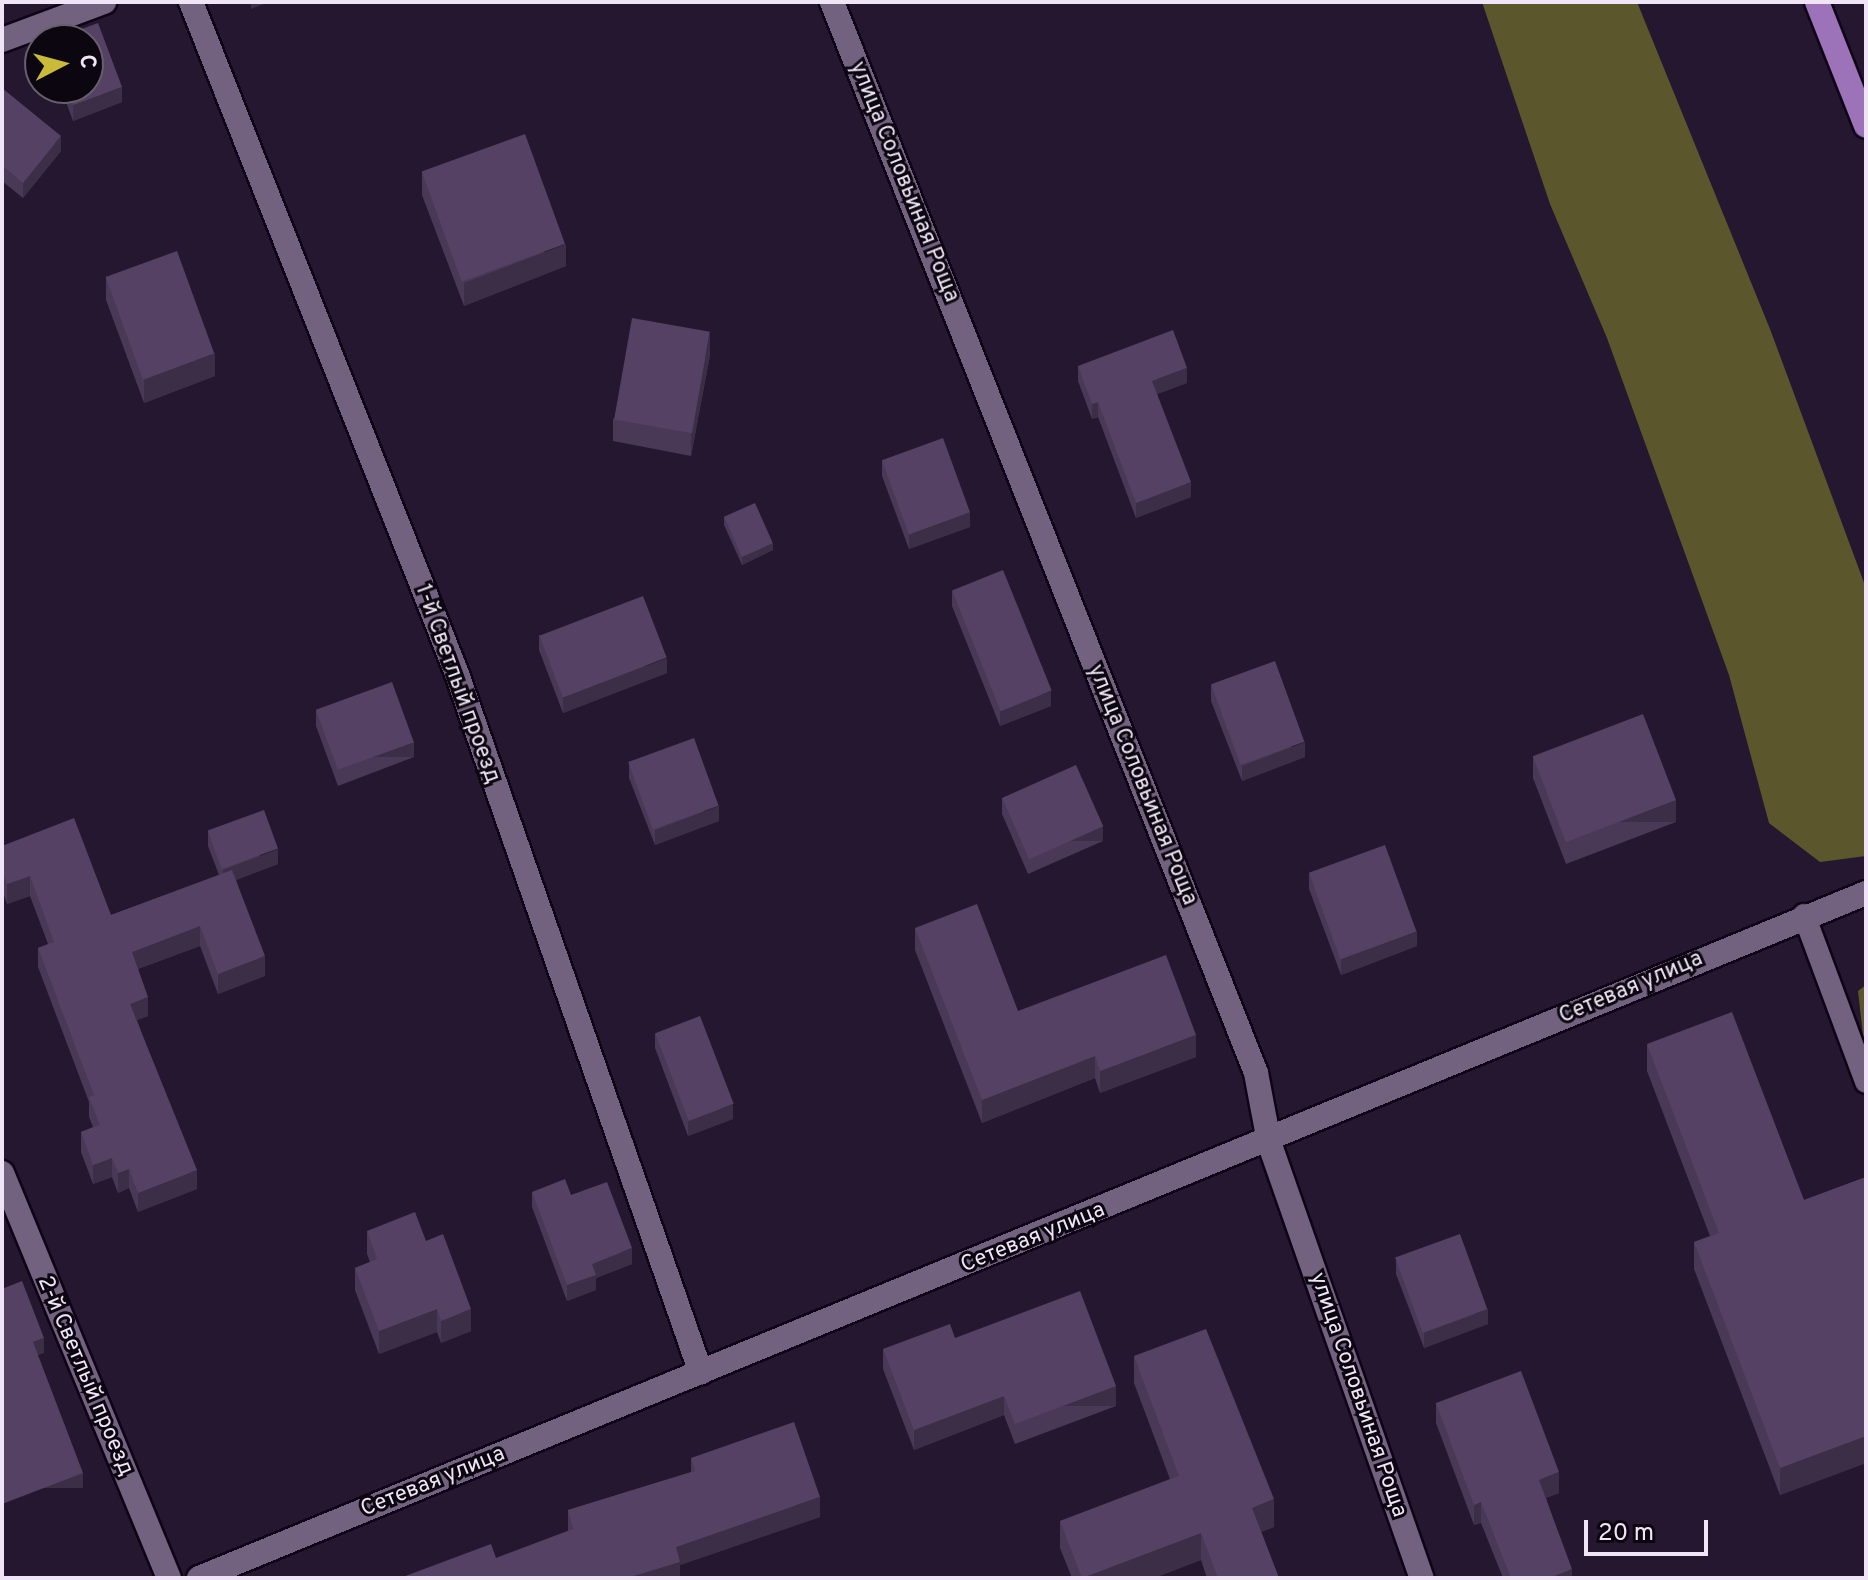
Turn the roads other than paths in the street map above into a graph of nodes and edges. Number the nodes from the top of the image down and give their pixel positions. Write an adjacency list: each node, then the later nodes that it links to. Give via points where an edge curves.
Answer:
1 (104, 2): 5 (street)
2 (191, 2): 12 (street, 1-й Светлый проезд, via 457,674)
3 (832, 2): 10 (street, улица Соловьиная Роща, via 1256,1073)
4 (1817, 2): 6 (main road)
5 (2, 40)
6 (1866, 126)
7 (1866, 893): 8 (street, Сетевая улица)
8 (1804, 915): 9 (lane); 10 (street, Сетевая улица)
9 (1866, 1082)
10 (1269, 1142): 12 (street, Сетевая улица); 15 (street, улица Соловьиная Роща)
11 (2, 1173): 13 (street, 2-й Светлый проезд)
12 (701, 1373): 14 (street, Сетевая улица)
13 (169, 1578)
14 (199, 1578)
15 (1422, 1578)

